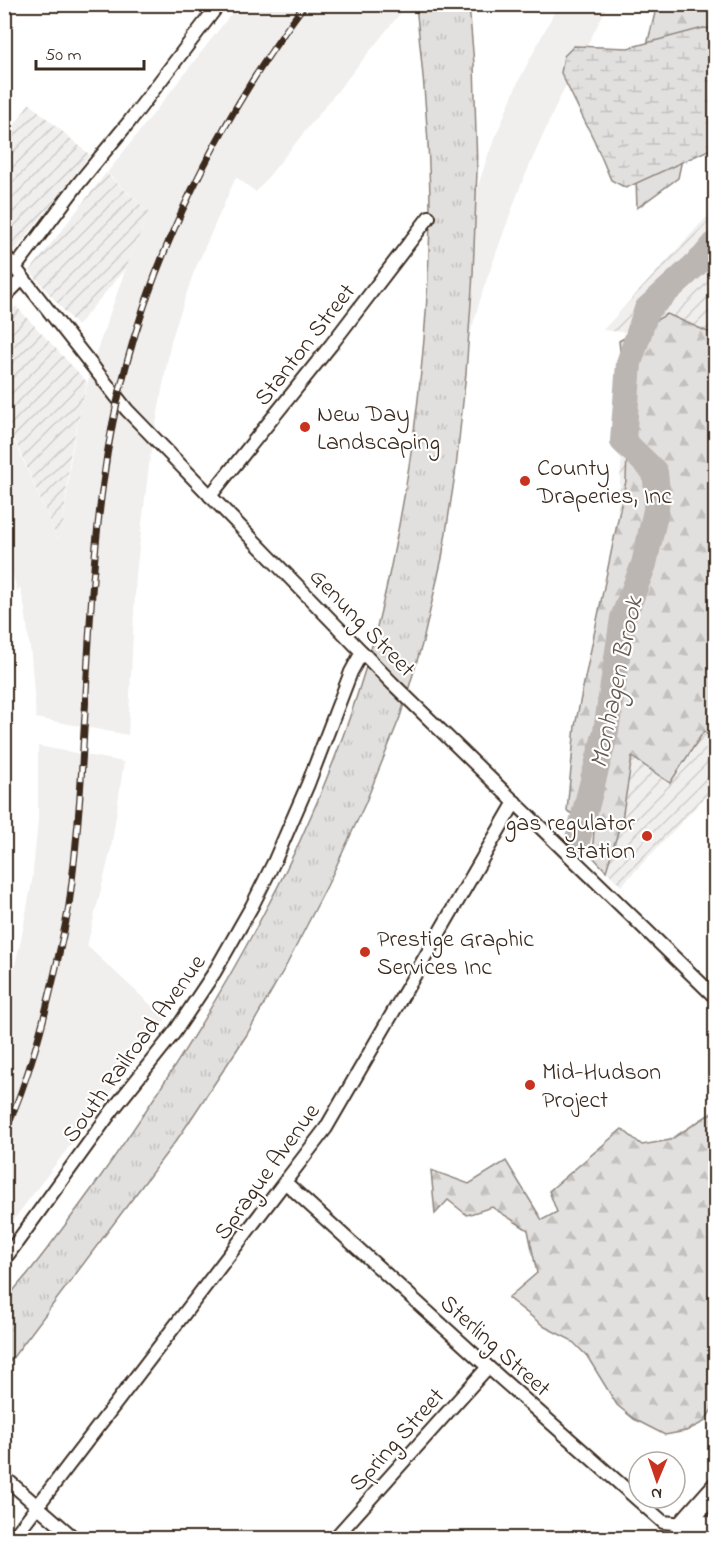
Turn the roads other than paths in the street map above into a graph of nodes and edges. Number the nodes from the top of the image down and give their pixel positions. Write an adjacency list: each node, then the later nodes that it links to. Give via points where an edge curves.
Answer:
1 (219, 4): 4 (street, via 78,184)
2 (429, 217): 6 (street, Stanton Street)
3 (4, 254): 4 (street, Genung Street)
4 (19, 273): 5 (street); 6 (street, Genung Street, via 127,410)
5 (4, 297)
6 (210, 496): 7 (street, Genung Street)
7 (362, 652): 8 (street, Genung Street); 11 (street, South Railroad Avenue, via 288,832 224,956 174,1033 111,1112)
8 (515, 802): 9 (street, Genung Street); 10 (street, Sprague Avenue, via 326,1128)
9 (716, 998)
10 (286, 1183): 12 (street, Sterling Street); 15 (street, Sprague Avenue)
11 (4, 1260)
12 (488, 1367): 16 (street, Sterling Street, via 663,1522); 20 (street, Spring Street)
13 (4, 1478): 15 (street)
14 (716, 1488): 16 (main road)
15 (38, 1506): 18 (street, Sprague Avenue); 19 (street)
16 (689, 1531): 17 (main road, via 705,1526); 21 (street)
17 (716, 1535)
18 (13, 1539)
19 (74, 1539)
20 (335, 1539)
21 (670, 1539)

